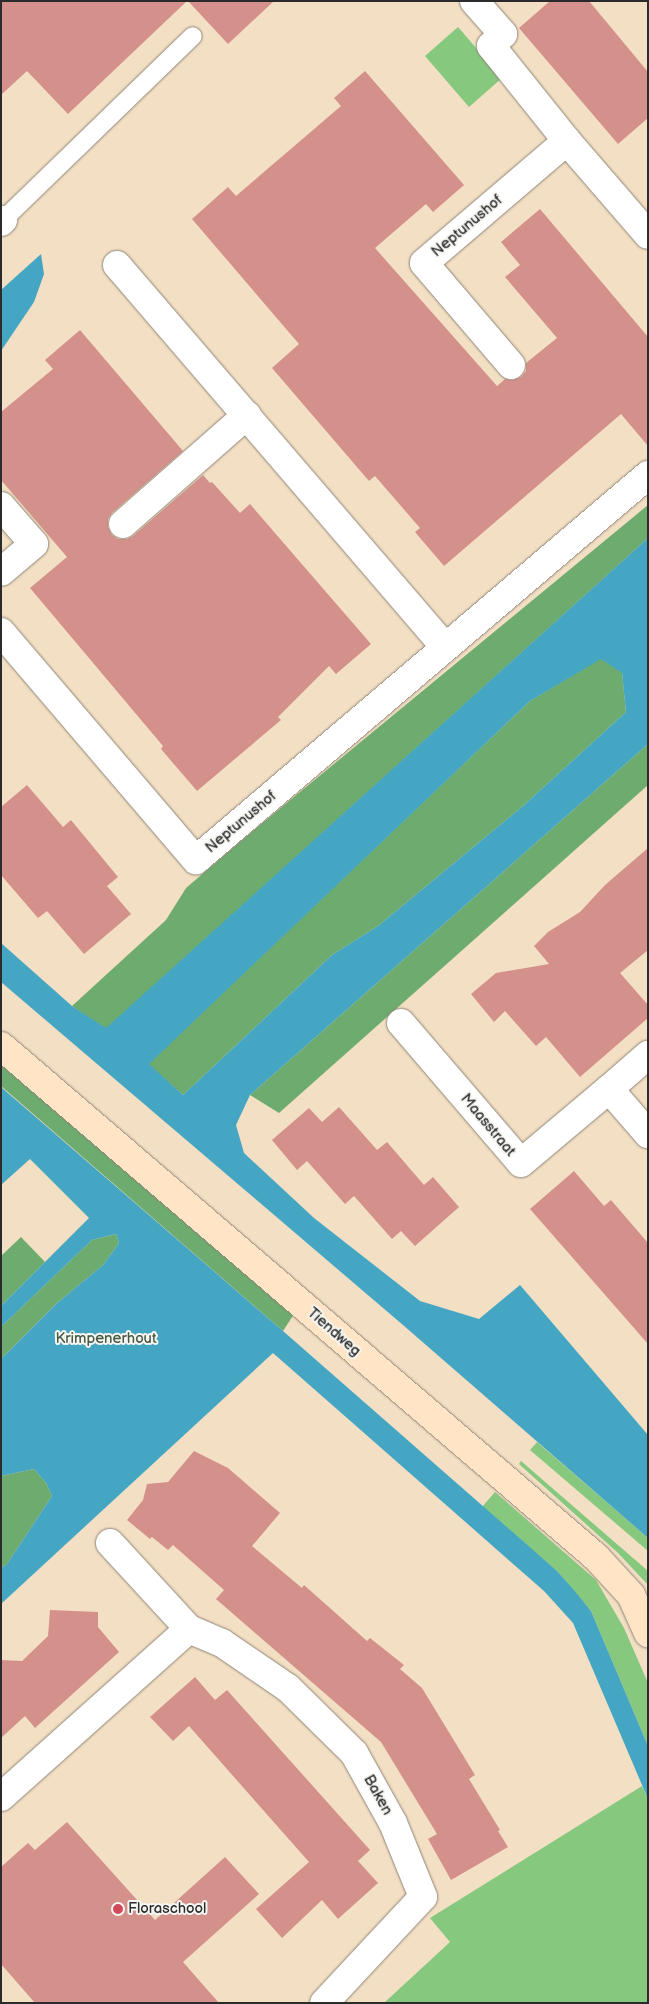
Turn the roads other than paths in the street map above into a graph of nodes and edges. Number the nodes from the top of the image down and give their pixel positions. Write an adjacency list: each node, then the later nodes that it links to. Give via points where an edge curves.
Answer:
1 (474, 1): 3 (street, via 503,34 491,46)
2 (193, 36): 4 (lane)
3 (567, 141): 5 (street); 7 (street, Neptunushof, via 424,263)
4 (2, 221)
5 (648, 235)
6 (117, 265): 8 (street)
7 (511, 365)
8 (247, 415): 11 (street); 14 (street)
9 (648, 475): 14 (street, Neptunushof)
10 (1, 506): 12 (street, via 34,544)
11 (123, 524)
12 (1, 572)
13 (1, 632): 14 (street, Neptunushof, via 196,860)
14 (445, 648)
15 (401, 1023): 18 (street, Maasstraat, via 521,1163)
16 (1, 1046): 22 (street, Tiendweg, via 596,1557 631,1596)
17 (648, 1055): 18 (street)
18 (609, 1089): 19 (street)
19 (648, 1134)
20 (110, 1543): 21 (street, Baken)
21 (189, 1629): 23 (street); 24 (street, Baken, via 222,1643 288,1688 354,1753 393,1823 424,1897)
22 (648, 1633)
23 (1, 1797)
24 (324, 2003)

